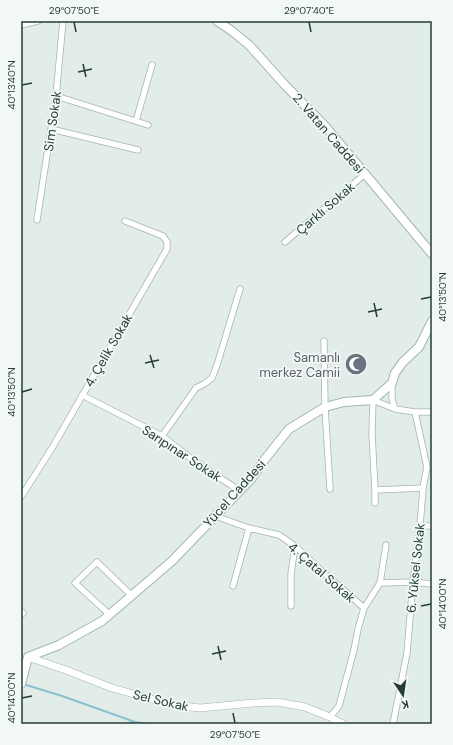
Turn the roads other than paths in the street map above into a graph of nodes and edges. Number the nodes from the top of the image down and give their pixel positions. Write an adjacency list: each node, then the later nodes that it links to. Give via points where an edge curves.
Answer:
1 (38, 21): 4 (street)
2 (63, 21): 6 (street, Sim Sokak)
3 (217, 21): 11 (main road, 2. Vatan Caddesi, via 249,45 325,126)
4 (21, 25)
5 (152, 65): 7 (street)
6 (56, 96): 7 (street); 9 (street, Sim Sokak)
7 (136, 121): 8 (street)
8 (148, 125)
9 (51, 129): 10 (street); 12 (street, Sim Sokak)
10 (138, 150)
11 (364, 174): 14 (street, Çarklı Sokak); 15 (main road, 2. Vatan Caddesi)
12 (37, 220)
13 (125, 221): 20 (street, 4. Çelik Sokak, via 164,236 167,249)
14 (285, 242)
15 (432, 254)
16 (240, 289): 26 (street, via 212,378 196,388)
17 (432, 321): 19 (main road, via 419,346 395,373)
18 (324, 341): 22 (street)
19 (392, 383): 21 (main road); 23 (street)
20 (82, 395): 26 (street, Sarıpınar Sokak); 31 (street, 4. Çelik Sokak)
21 (373, 400): 22 (main road, Yücel Caddesi, via 344,402); 23 (street); 29 (street)
22 (325, 407): 28 (street); 30 (main road, Yücel Caddesi, via 289,429)
23 (395, 409): 24 (street)
24 (415, 412): 25 (street); 27 (street, 6. Yüksel Sokak, via 427,467)
25 (432, 412)
26 (162, 436): 30 (street, Sarıpınar Sokak)
27 (423, 488): 29 (street); 34 (street, 6. Yüksel Sokak)
28 (330, 489)
29 (375, 490): 32 (street)
30 (240, 491): 33 (main road, Yücel Caddesi)
31 (21, 497)
32 (375, 503)
33 (216, 516): 36 (street, 4. Çatal Sokak); 43 (main road, Yücel Caddesi, via 172,561)
34 (420, 526): 35 (street); 39 (street, 6. Yüksel Sokak)
35 (432, 526)
36 (249, 528): 38 (street, 4. Çatal Sokak, via 279,535); 42 (street)
37 (386, 545): 40 (street)
38 (295, 546): 44 (street, via 291,574); 45 (street, 4. Çatal Sokak)
39 (412, 582): 40 (street); 41 (street); 51 (street, 6. Yüksel Sokak, via 407,653)
40 (380, 583): 45 (street)
41 (432, 584)
42 (233, 586)
43 (132, 596): 46 (main road, Yücel Caddesi); 46 (street, via 96,562 75,583)
44 (291, 606)
45 (364, 608): 49 (street, 4. Çatal Sokak, via 340,706)
46 (110, 615): 47 (main road, Yücel Caddesi, via 59,645)
47 (25, 660): 48 (main road); 49 (street, Sel Sokak, via 66,670 112,688 173,705 200,708 277,702 305,707)
48 (21, 684)
49 (330, 717): 50 (street, Sel Sokak)
50 (343, 724)
51 (393, 724)

